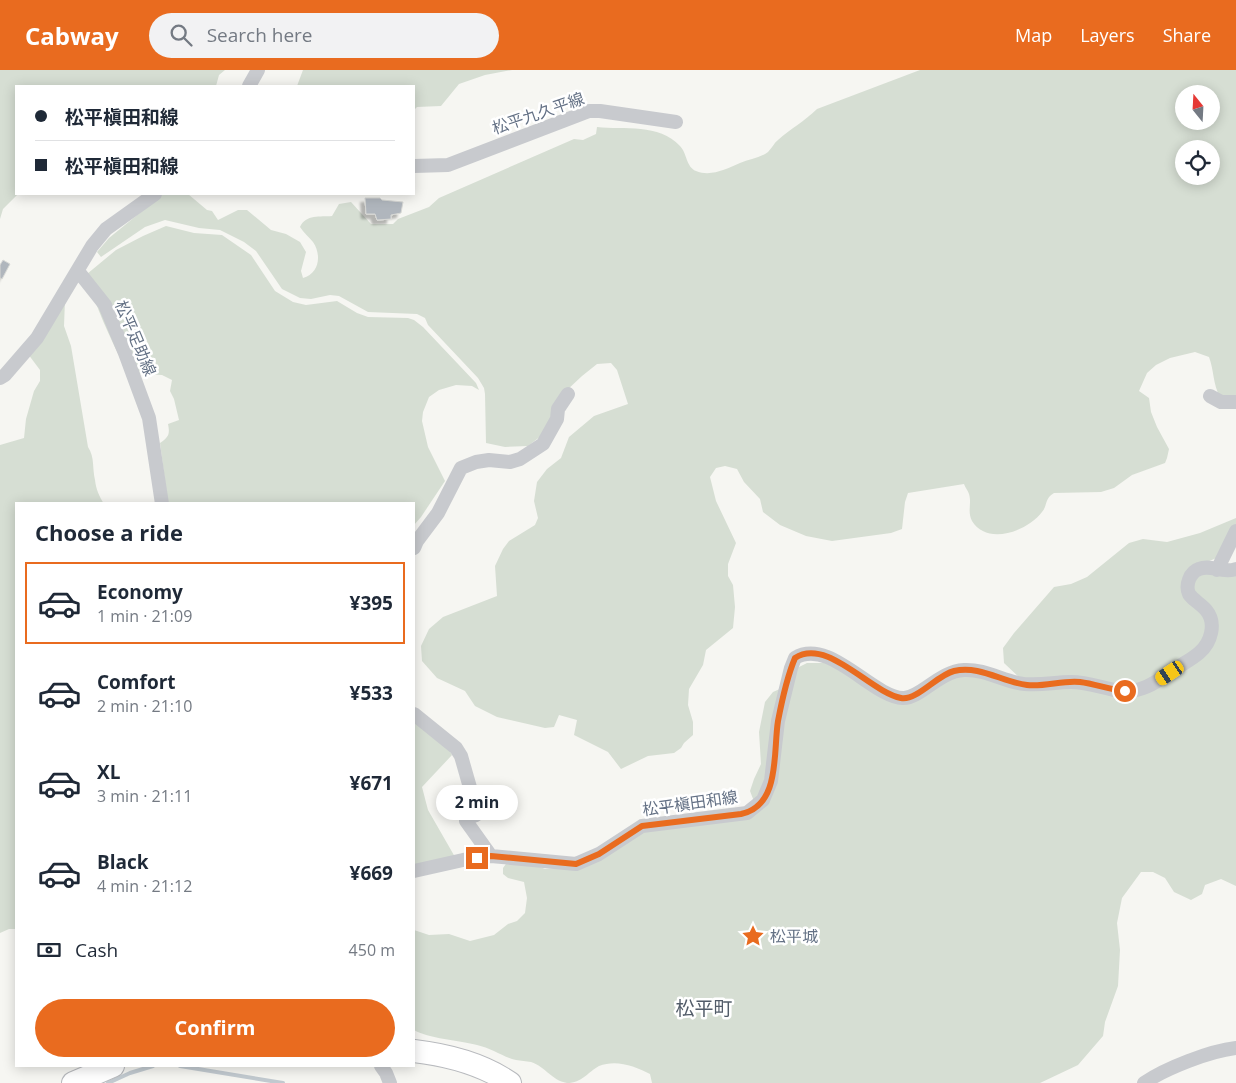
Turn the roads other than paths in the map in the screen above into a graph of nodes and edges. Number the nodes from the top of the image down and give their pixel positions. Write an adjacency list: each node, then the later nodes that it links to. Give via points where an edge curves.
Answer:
1 (258, 70): 2 (street)
2 (250, 85)
3 (676, 122): 4 (street, 松平九久平線, via 589,111 448,165)
4 (415, 166)
5 (154, 195): 6 (street, via 106,229)
6 (78, 271): 7 (street, via 37,338); 11 (street, 松平足助線, via 105,305 126,353 149,418)
7 (0, 378)
8 (568, 394): 13 (street, via 543,444 510,462 488,460 461,468 438,514)
9 (1210, 396): 10 (street, via 1221,402)
10 (1236, 402)
11 (162, 502)
12 (1236, 531): 14 (street)
13 (415, 546)
14 (1217, 570): 15 (street, 松平槇田和線); 17 (street, 松平槇田和線, via 1199,569 1192,574 1188,586 1189,593 1207,611 1212,624 1205,646 1200,653 1144,688 1125,691 1074,682 1028,685 993,674 963,670 946,674 914,696 902,698 880,690 835,661 809,652 795,658 791,668 778,721 771,781 755,808 741,814 642,826 599,854 576,864)
15 (1236, 570)
16 (415, 715): 17 (street, via 456,748 461,756 477,812 466,821)
17 (491, 856): 18 (street, 松平槇田和線)
18 (415, 871)
19 (1236, 1048): 26 (street, via 1177,1066)
20 (415, 1051): 25 (highway, via 461,1060)
21 (111, 1067): 23 (highway)
22 (382, 1067): 24 (street)
23 (74, 1083)
24 (390, 1083)
25 (510, 1083)
26 (1144, 1083)

